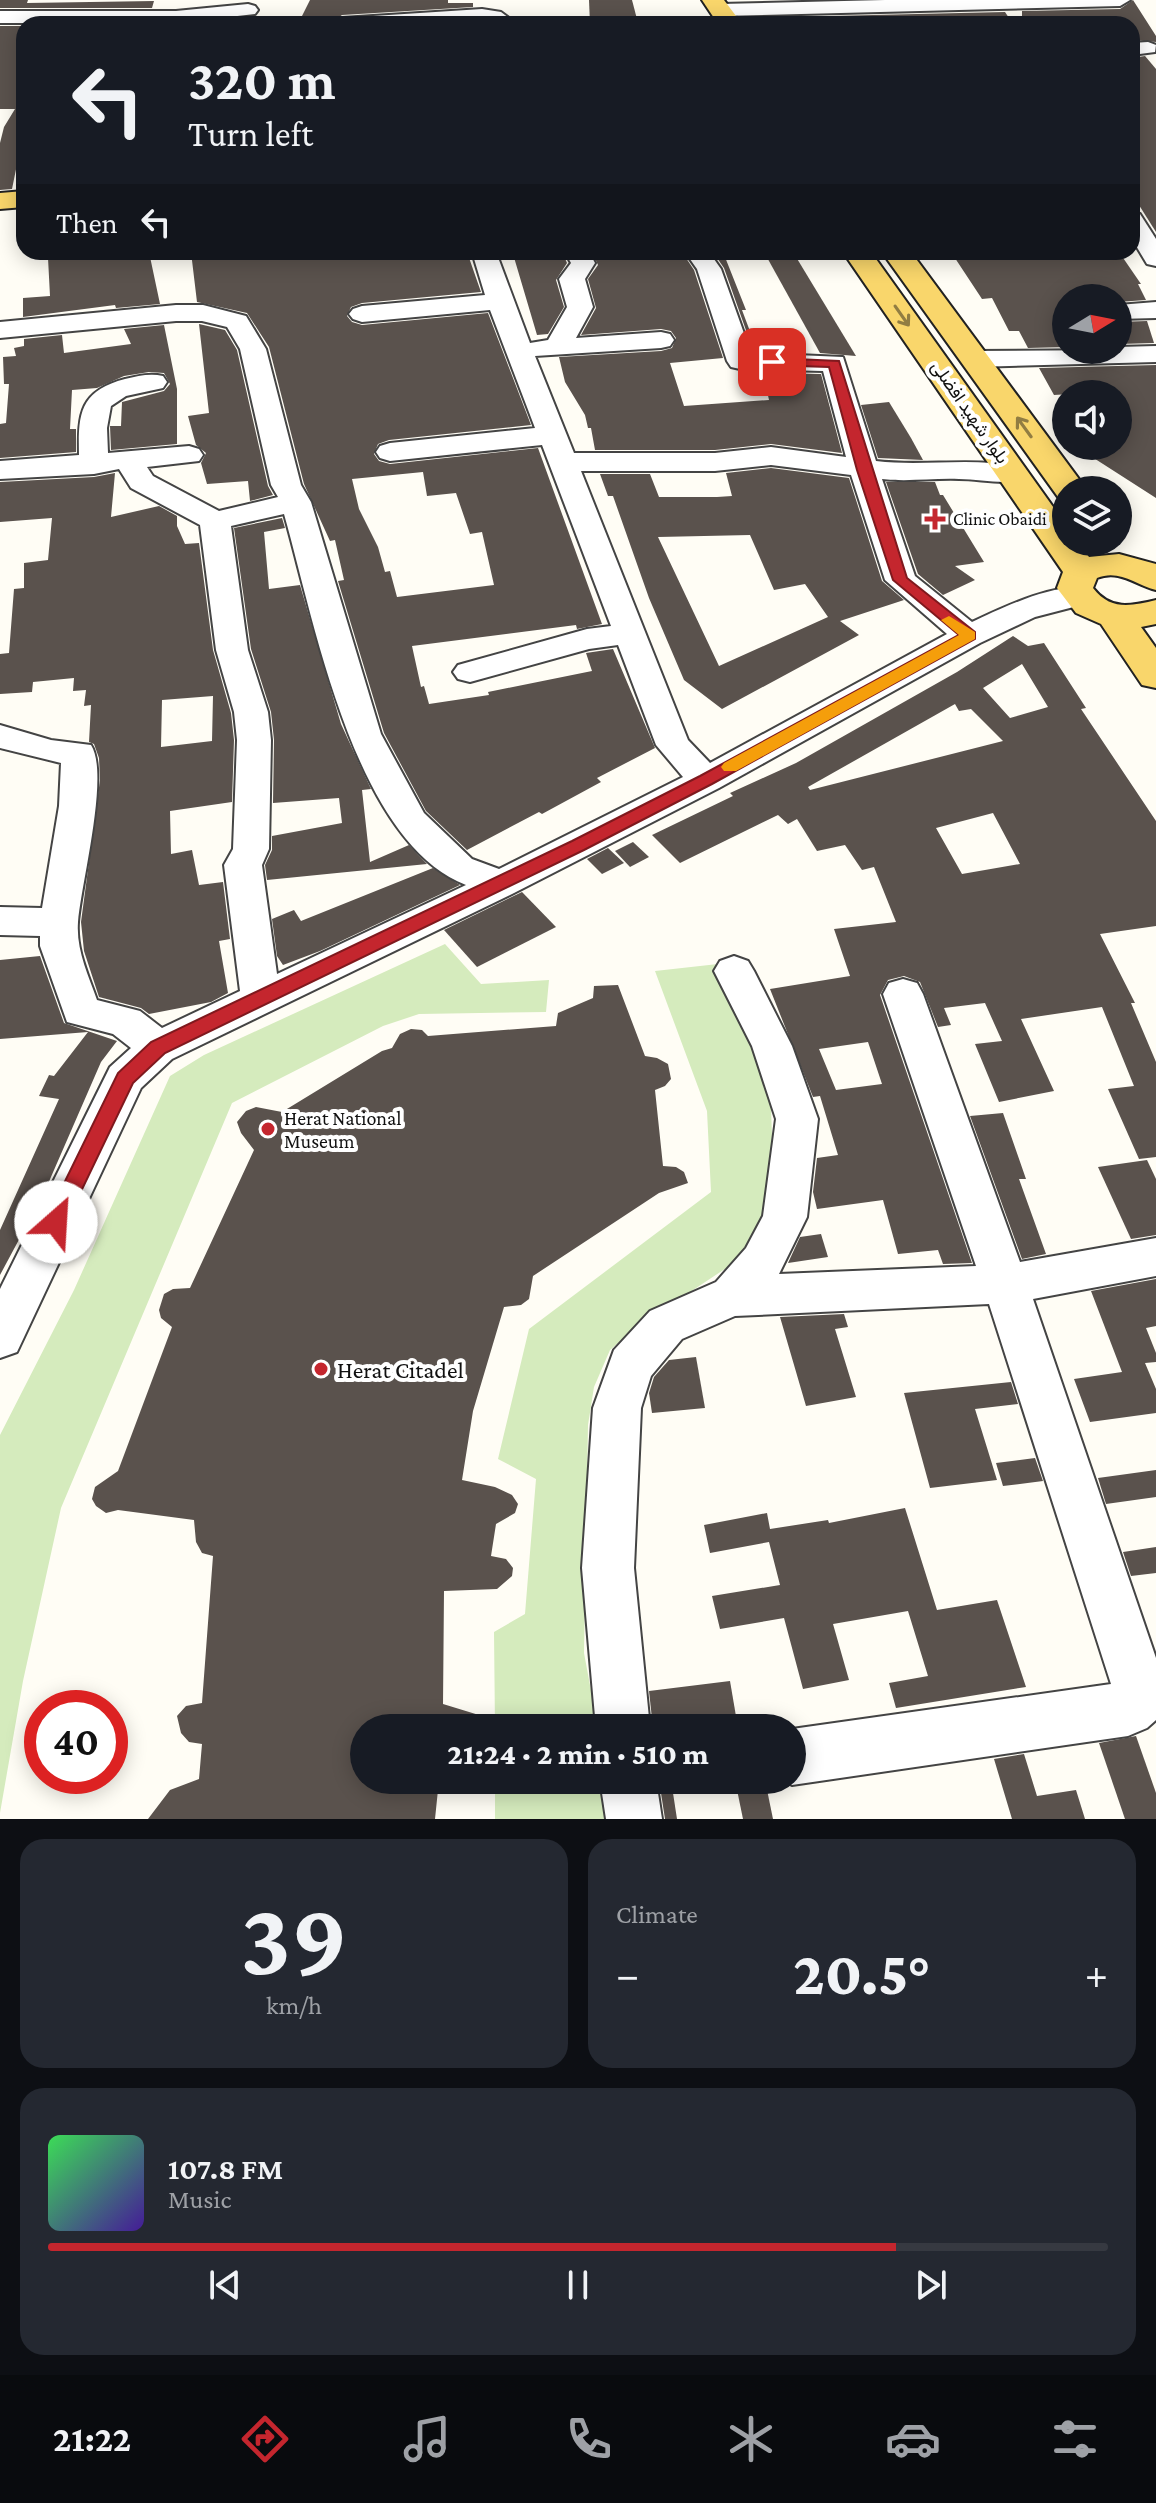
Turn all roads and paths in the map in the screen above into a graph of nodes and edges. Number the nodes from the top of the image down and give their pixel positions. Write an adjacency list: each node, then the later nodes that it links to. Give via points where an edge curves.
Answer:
1 (1120, 0): 2 (street)
2 (977, 5): 5 (street); 8 (street)
3 (481, 7): 7 (street)
4 (247, 11): 6 (street)
5 (721, 11)
6 (188, 16)
7 (407, 16)
8 (982, 16)
9 (1140, 232): 10 (street)
10 (1156, 259)
11 (487, 260): 16 (street)
12 (581, 260): 21 (street, via 572,279 580,307 549,347)
13 (703, 260): 31 (street, via 740,361 834,363)
14 (863, 260): 32 (main road, بلوار شهید افضلی, one-way to 32)
15 (902, 260): 23 (main road, بلوار شهید افضلی)
16 (500, 301): 19 (street); 25 (street)
17 (1156, 310): 18 (street)
18 (1132, 311)
19 (362, 314)
20 (0, 330): 34 (street, via 176,313 237,322 253,349 286,485)
21 (661, 340)
22 (1156, 354): 23 (street)
23 (974, 359): 33 (main road, بلوار شهید افضلی, one-way to 23)
24 (153, 382): 29 (street, via 117,387 103,397 93,415)
25 (558, 448): 26 (street); 31 (street, via 715,462 771,456); 40 (street)
26 (390, 452)
27 (189, 455): 28 (street)
28 (129, 460): 29 (street); 35 (street, via 141,482)
29 (94, 465): 30 (street)
30 (0, 470)
31 (864, 470): 32 (street); 41 (street, via 901,580)
32 (1013, 474): 37 (main road, بلوار شهید افضلی)
33 (1060, 476)
34 (296, 502): 35 (street); 46 (street, via 364,734 398,799 410,821 459,868)
35 (215, 521): 51 (street, via 232,650 254,740 251,849 243,865)
36 (1136, 564): 37 (main road, via 1100,565)
37 (1080, 584): 39 (main road, via 1087,605); 41 (street)
38 (1156, 611): 39 (main road, via 1141,617)
39 (1114, 616): 43 (main road)
40 (631, 634): 42 (street, via 587,639); 45 (street, via 673,745)
41 (969, 636): 45 (street)
42 (470, 672)
43 (1156, 676)
44 (0, 736): 48 (street, via 50,751 79,753 77,806)
45 (706, 780): 46 (street)
46 (501, 884): 51 (street)
47 (0, 921): 48 (street)
48 (59, 922): 52 (street, via 59,946 81,1011 126,1022)
49 (734, 971): 55 (street, via 772,1046 797,1119 785,1217 762,1262)
50 (903, 994): 54 (street)
51 (261, 997): 52 (street)
52 (158, 1048): 56 (street, via 125,1078)
53 (1156, 1257): 54 (street)
54 (1005, 1284): 55 (street); 58 (street, via 1139,1699 1128,1709)
55 (732, 1296): 57 (street, via 666,1325 631,1365 617,1408 608,1568)
56 (0, 1337)
57 (622, 1714)
58 (806, 1755)
59 (631, 1794): 60 (street)
60 (634, 1819)

